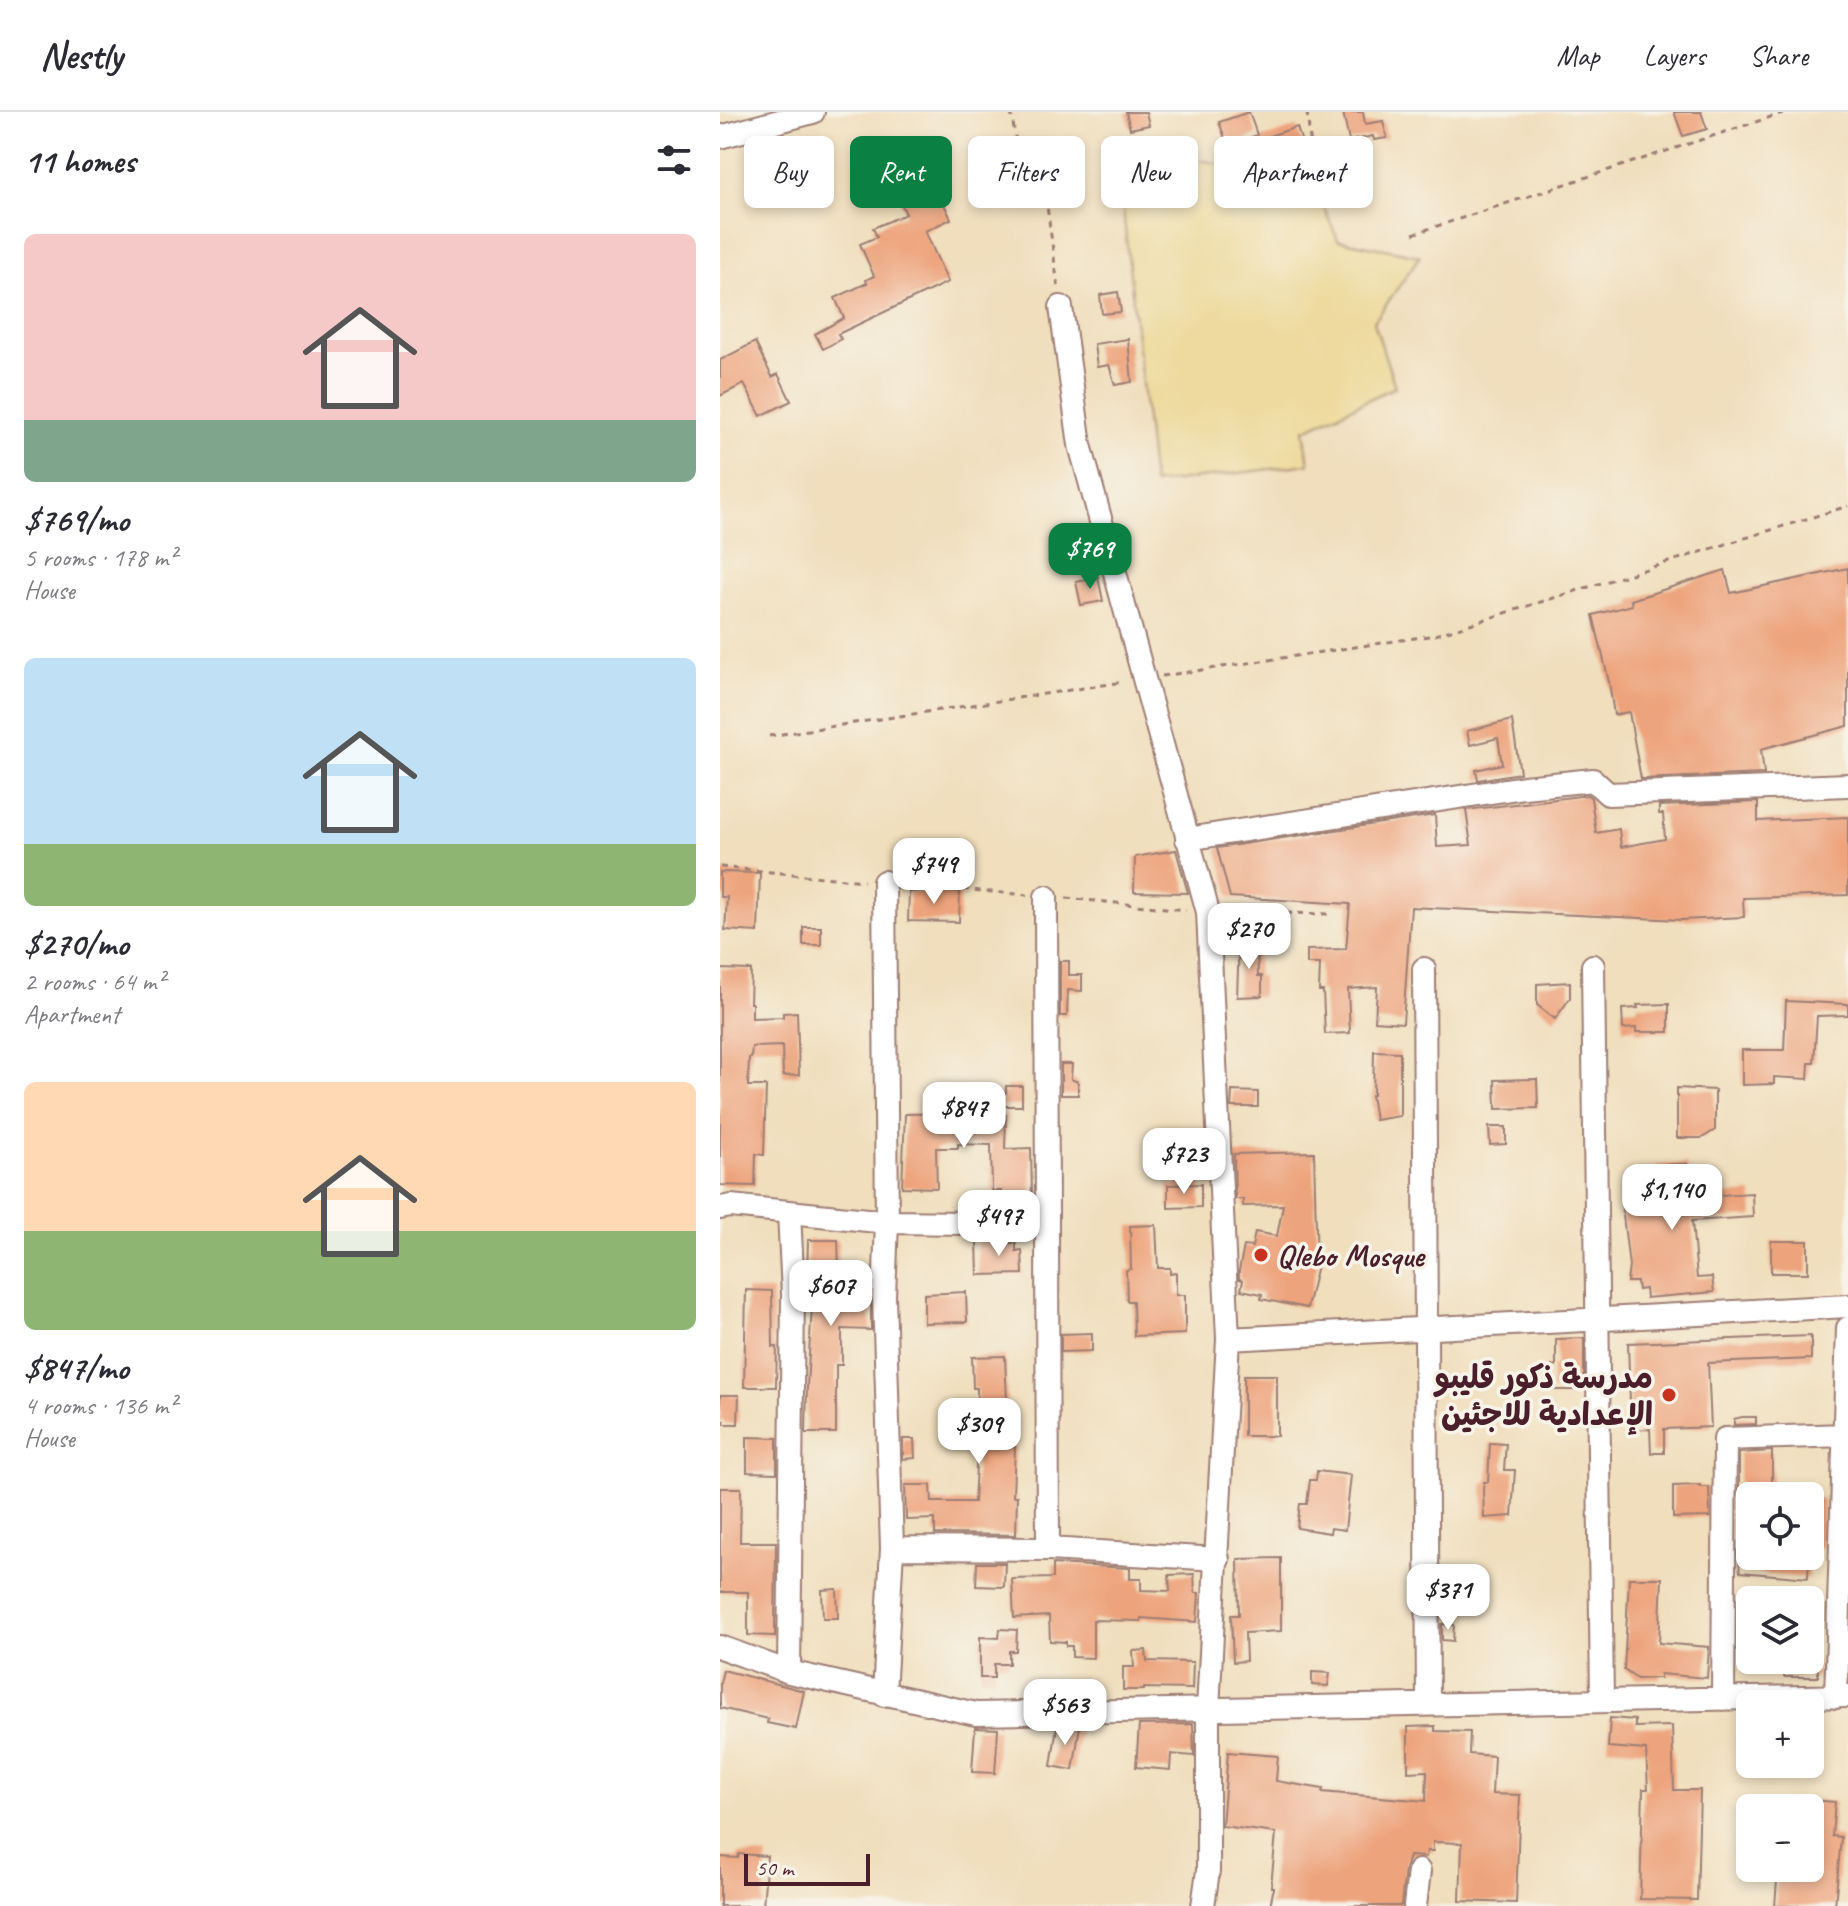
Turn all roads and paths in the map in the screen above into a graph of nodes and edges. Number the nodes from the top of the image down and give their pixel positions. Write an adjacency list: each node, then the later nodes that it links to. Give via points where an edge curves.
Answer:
1 (813, 112): 6 (street)
2 (1011, 112): 8 (path, via 1017,147 1039,147)
3 (1307, 112): 5 (path)
4 (1786, 112): 7 (path)
5 (1310, 136)
6 (720, 137)
7 (1413, 234)
8 (1061, 307): 10 (street, via 1080,445)
9 (1848, 506): 10 (path, via 1435,635)
10 (1142, 679): 11 (path); 13 (street)
11 (769, 736)
12 (1848, 785): 13 (street, via 1608,794 1593,780)
13 (1187, 839): 26 (street, via 1208,912)
14 (884, 882): 20 (street)
15 (1046, 897): 21 (street)
16 (1593, 966): 23 (street)
17 (1424, 969): 24 (street)
18 (720, 1208): 19 (street)
19 (789, 1212): 20 (street); 32 (street)
20 (887, 1222): 21 (street); 28 (street, via 884,1296)
21 (1047, 1224): 29 (street)
22 (1848, 1306): 23 (street)
23 (1597, 1317): 24 (street); 36 (street)
24 (1426, 1328): 26 (street); 37 (street)
25 (1848, 1328): 27 (street)
26 (1228, 1339): 30 (street)
27 (1845, 1435): 34 (street); 35 (street, via 1725,1439)
28 (892, 1548): 29 (street); 33 (street)
29 (1048, 1549): 30 (street)
30 (1218, 1559): 38 (street)
31 (720, 1647): 32 (street)
32 (789, 1672): 33 (street)
33 (884, 1695): 38 (street, via 976,1714)
34 (1842, 1696): 35 (street)
35 (1723, 1699): 36 (street)
36 (1602, 1701): 37 (street)
37 (1428, 1704): 38 (street)
38 (1208, 1709): 40 (street, via 1208,1871)
39 (1419, 1871): 41 (street)
40 (1203, 1906)
41 (1415, 1906)

